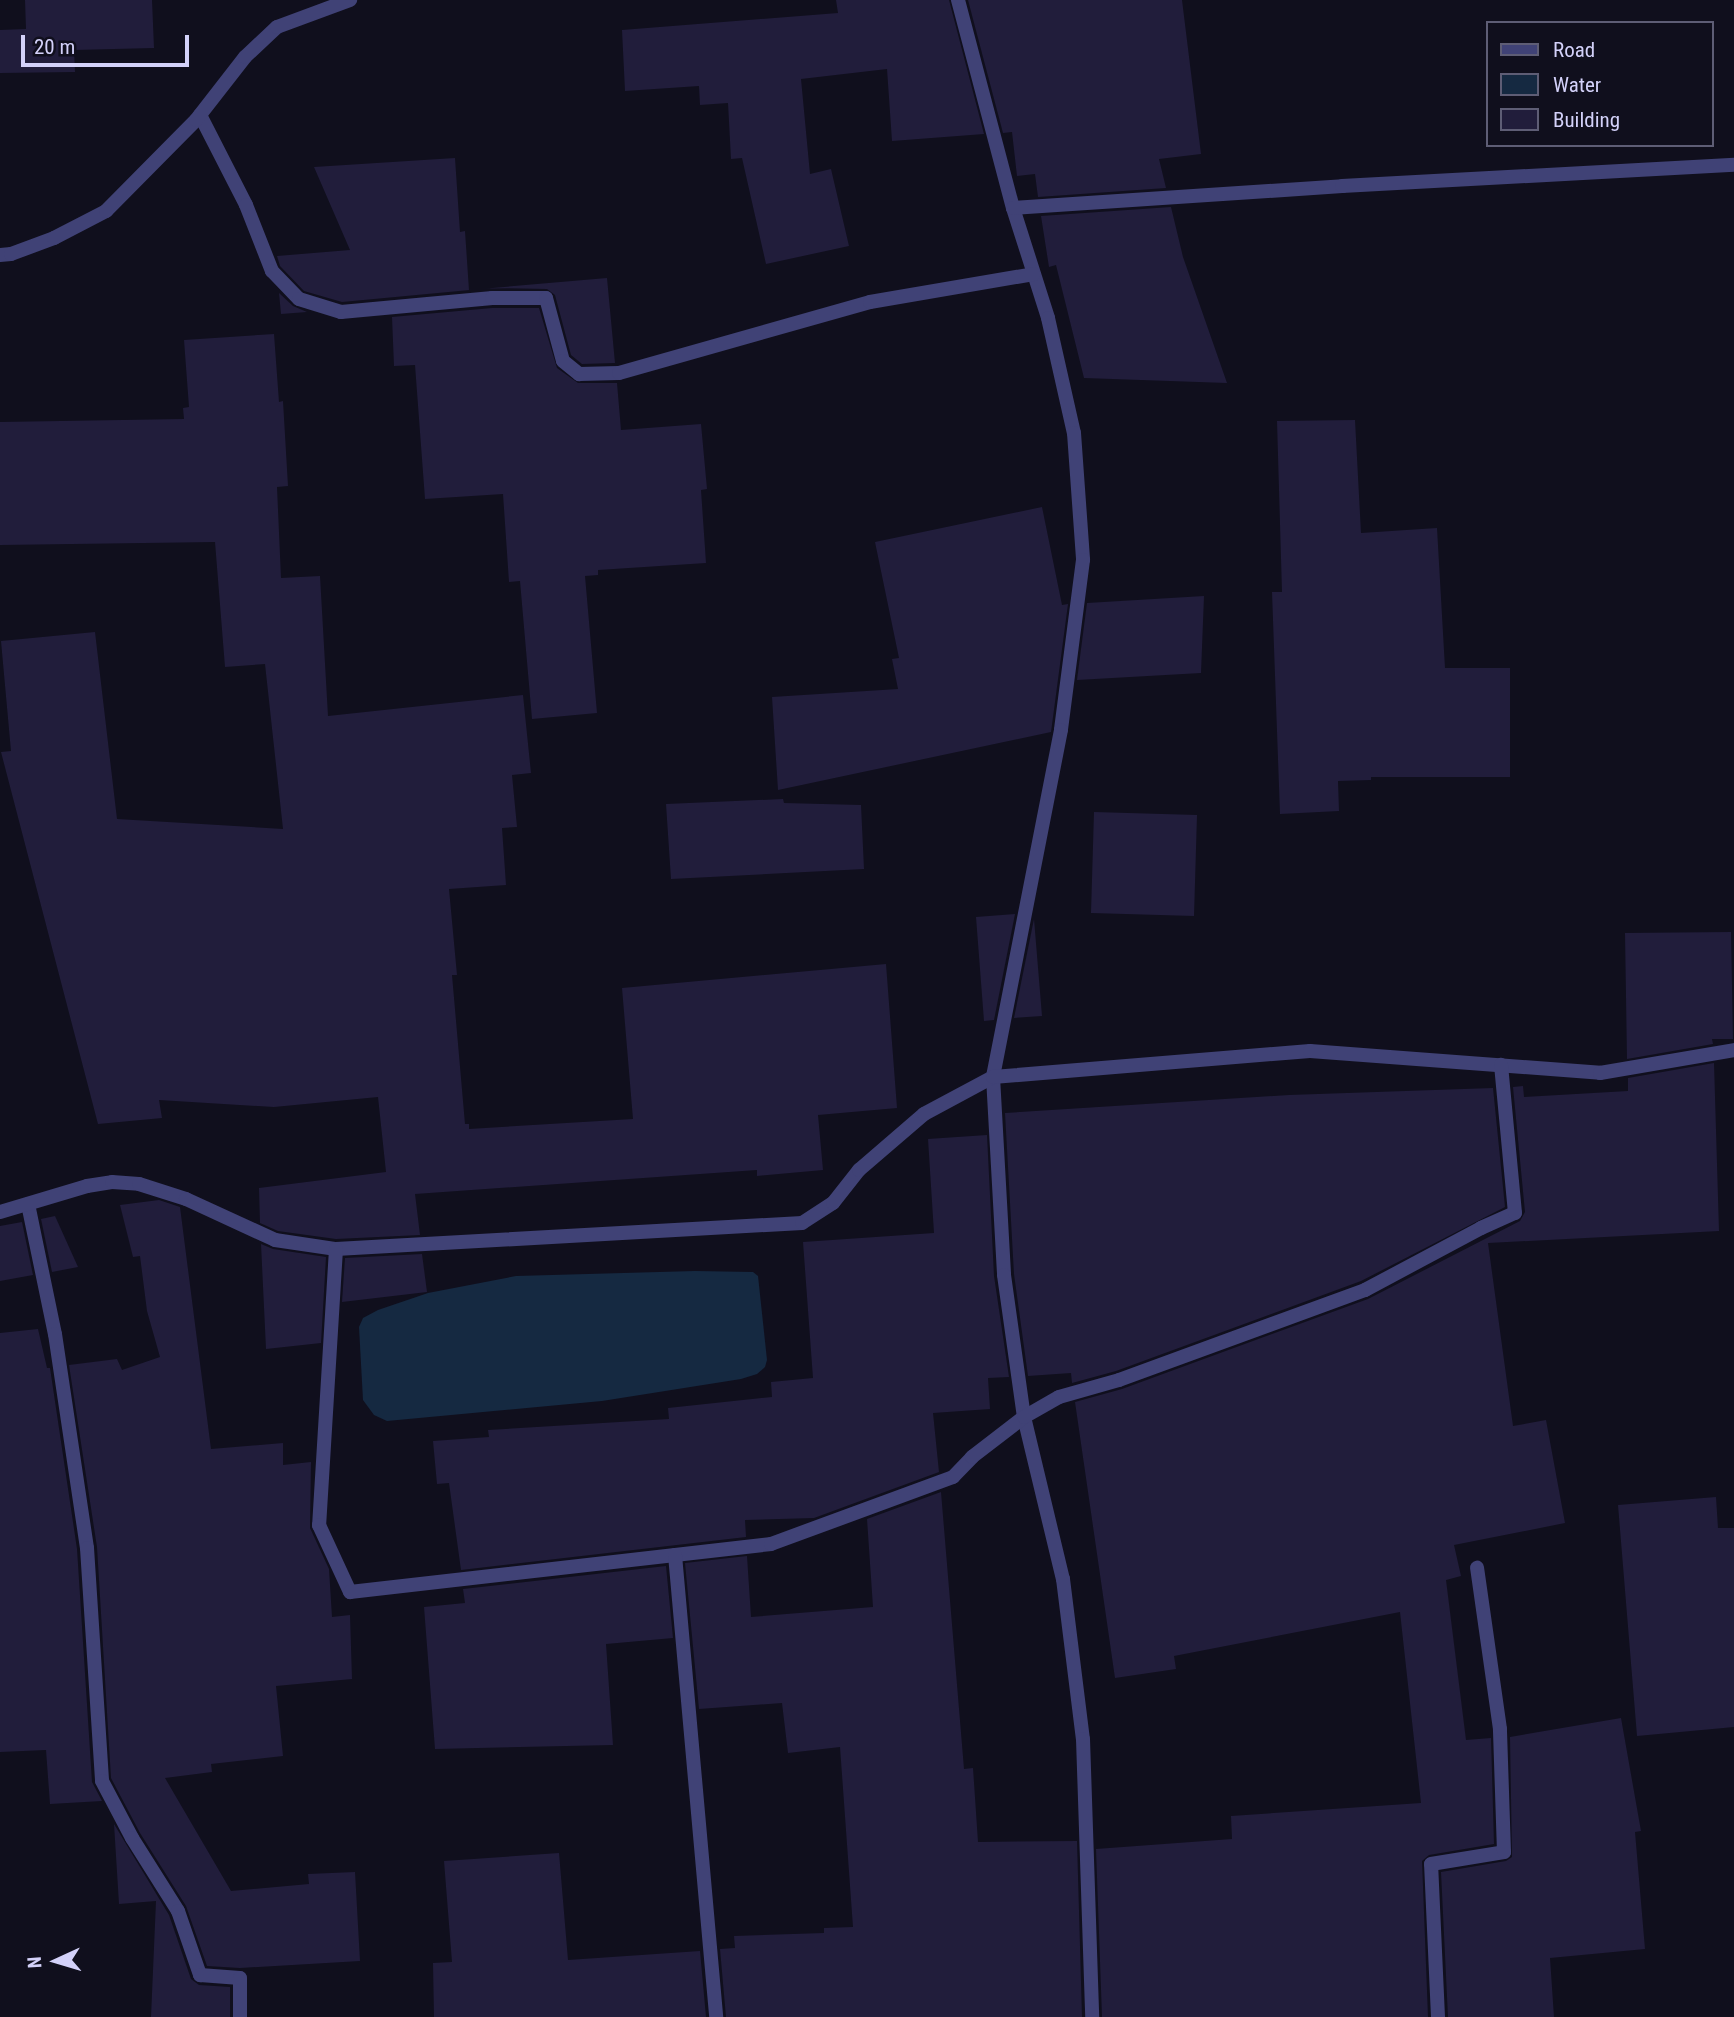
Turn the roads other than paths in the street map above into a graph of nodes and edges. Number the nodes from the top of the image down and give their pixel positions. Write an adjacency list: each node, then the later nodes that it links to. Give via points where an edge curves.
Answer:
1 (350, 0): 3 (street, via 277,27 245,57)
2 (958, 0): 5 (street)
3 (200, 115): 6 (street, via 106,211 54,238); 7 (street, via 246,205 272,271 299,299 341,312 492,298 546,298 563,361 579,374 619,373 870,302)
4 (1734, 165): 5 (street)
5 (1013, 208): 7 (street)
6 (0, 254)
7 (1034, 274): 10 (street, via 1074,433 1083,559 1061,730)
8 (1734, 1051): 9 (street, via 1600,1073)
9 (1501, 1065): 10 (street, via 1310,1051); 14 (street, via 1515,1213 1365,1290 1119,1380 1059,1396)
10 (993, 1077): 13 (street, via 925,1114 859,1170 833,1203 802,1223); 14 (street, via 1004,1275)
11 (28, 1204): 12 (street); 13 (street, via 87,1185 139,1184 186,1199 275,1240); 17 (street, via 55,1334 87,1548 102,1781 178,1911 200,1975 240,1978)
12 (0, 1212)
13 (336, 1248): 15 (street, via 319,1525 350,1592)
14 (1024, 1417): 15 (street, via 953,1477 771,1544); 19 (street, via 1063,1578 1083,1739)
15 (675, 1555): 18 (street)
16 (1477, 1569): 20 (street, via 1500,1729 1504,1852 1431,1864)
17 (240, 2017)
18 (716, 2017)
19 (1092, 2017)
20 (1438, 2017)

